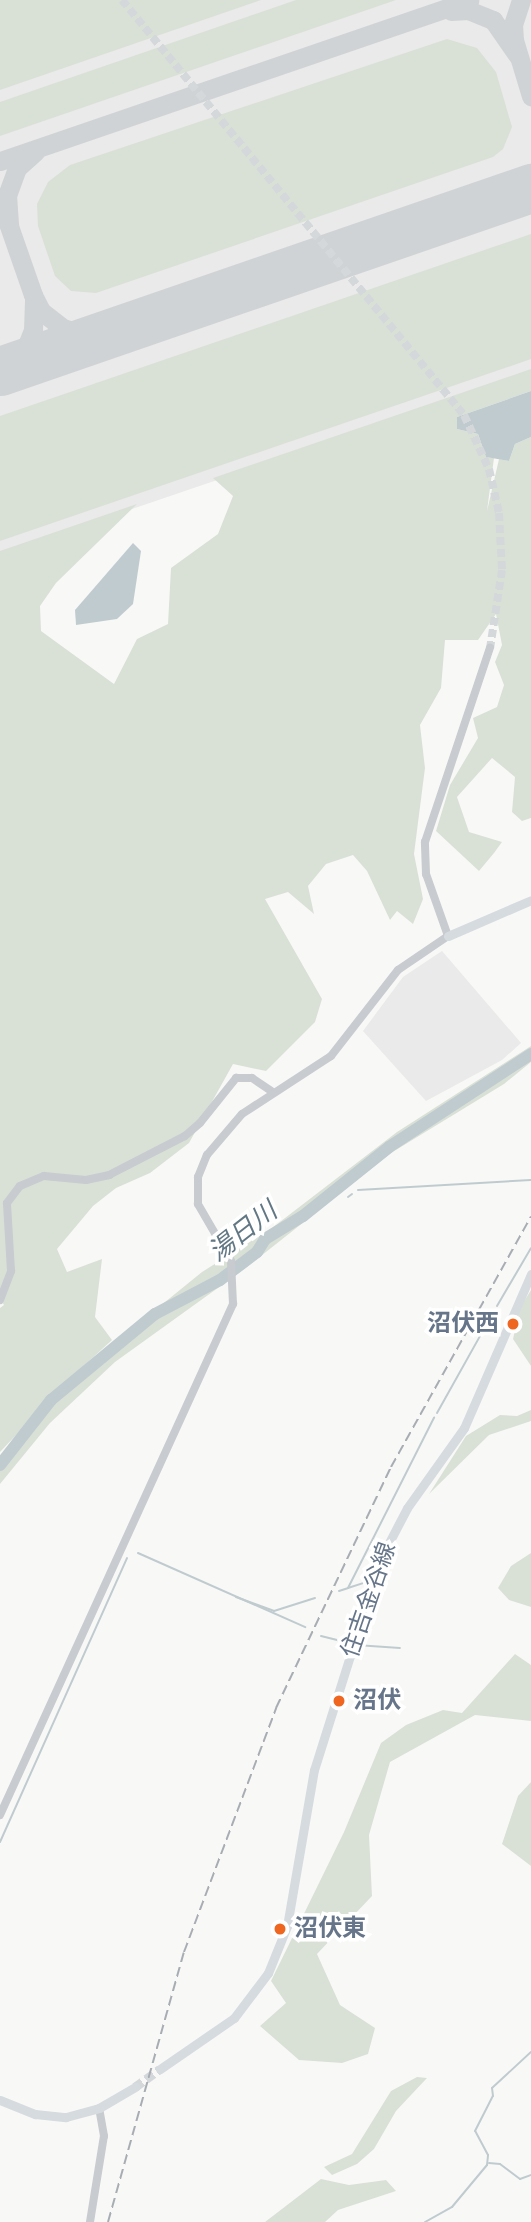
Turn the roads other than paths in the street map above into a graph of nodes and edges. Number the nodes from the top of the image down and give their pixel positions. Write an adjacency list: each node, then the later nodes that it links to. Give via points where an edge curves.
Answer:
1 (490, 648): 3 (street, via 425,842 426,874)
2 (531, 900): 3 (main road)
3 (448, 936): 4 (street, via 398,970 331,1056)
4 (271, 1091): 6 (street, via 252,1078 236,1078 200,1124 137,1161 99,1178 44,1176 20,1186 7,1203 11,1271); 7 (street, via 223,1136 198,1177 202,1216 227,1253 235,1278 233,1304)
5 (531, 1273): 8 (main road, 住吉金谷線, via 464,1428 403,1514 381,1558 314,1770 287,1926 268,1973 234,2018)
6 (0, 1300)
7 (0, 1815)
8 (160, 2069)
9 (135, 2087): 11 (main road)
10 (0, 2100): 11 (main road, via 50,2117)
11 (99, 2108): 12 (street, via 104,2136)
12 (90, 2222)

